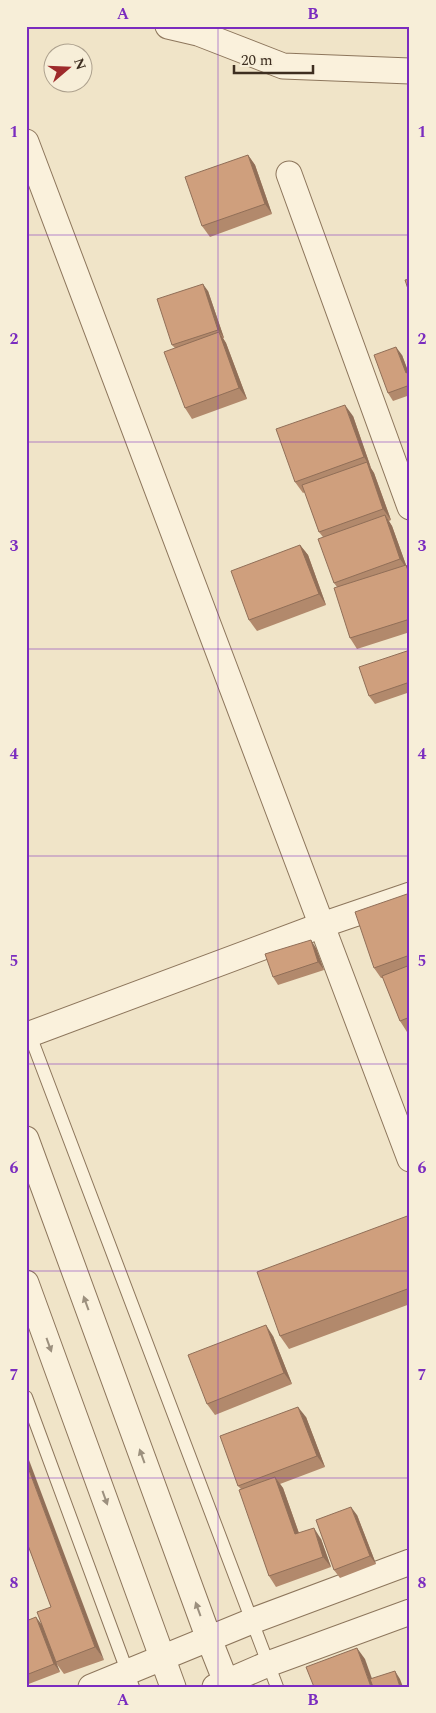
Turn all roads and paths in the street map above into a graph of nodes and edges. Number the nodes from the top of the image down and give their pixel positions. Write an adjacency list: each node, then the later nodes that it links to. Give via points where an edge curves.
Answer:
1 (168, 26): 2 (street, via 283,66)
2 (410, 71)
3 (26, 142): 7 (street)
4 (289, 174): 5 (street)
5 (410, 507)
6 (410, 895): 7 (street)
7 (322, 925): 8 (street); 10 (street)
8 (28, 1030): 15 (lane)
9 (26, 1139): 16 (street, one-way to 9)
10 (410, 1159)
11 (26, 1283): 17 (street, one-way to 17)
12 (26, 1396): 19 (lane)
13 (410, 1562): 15 (street)
14 (410, 1612): 18 (street)
15 (252, 1621): 16 (street); 18 (lane)
16 (209, 1639): 17 (street); 20 (street)
17 (162, 1657): 19 (street); 22 (street)
18 (268, 1664): 20 (street); 23 (lane)
19 (130, 1680): 21 (street)
20 (223, 1685)
21 (91, 1687)
22 (173, 1687)
23 (277, 1687)

